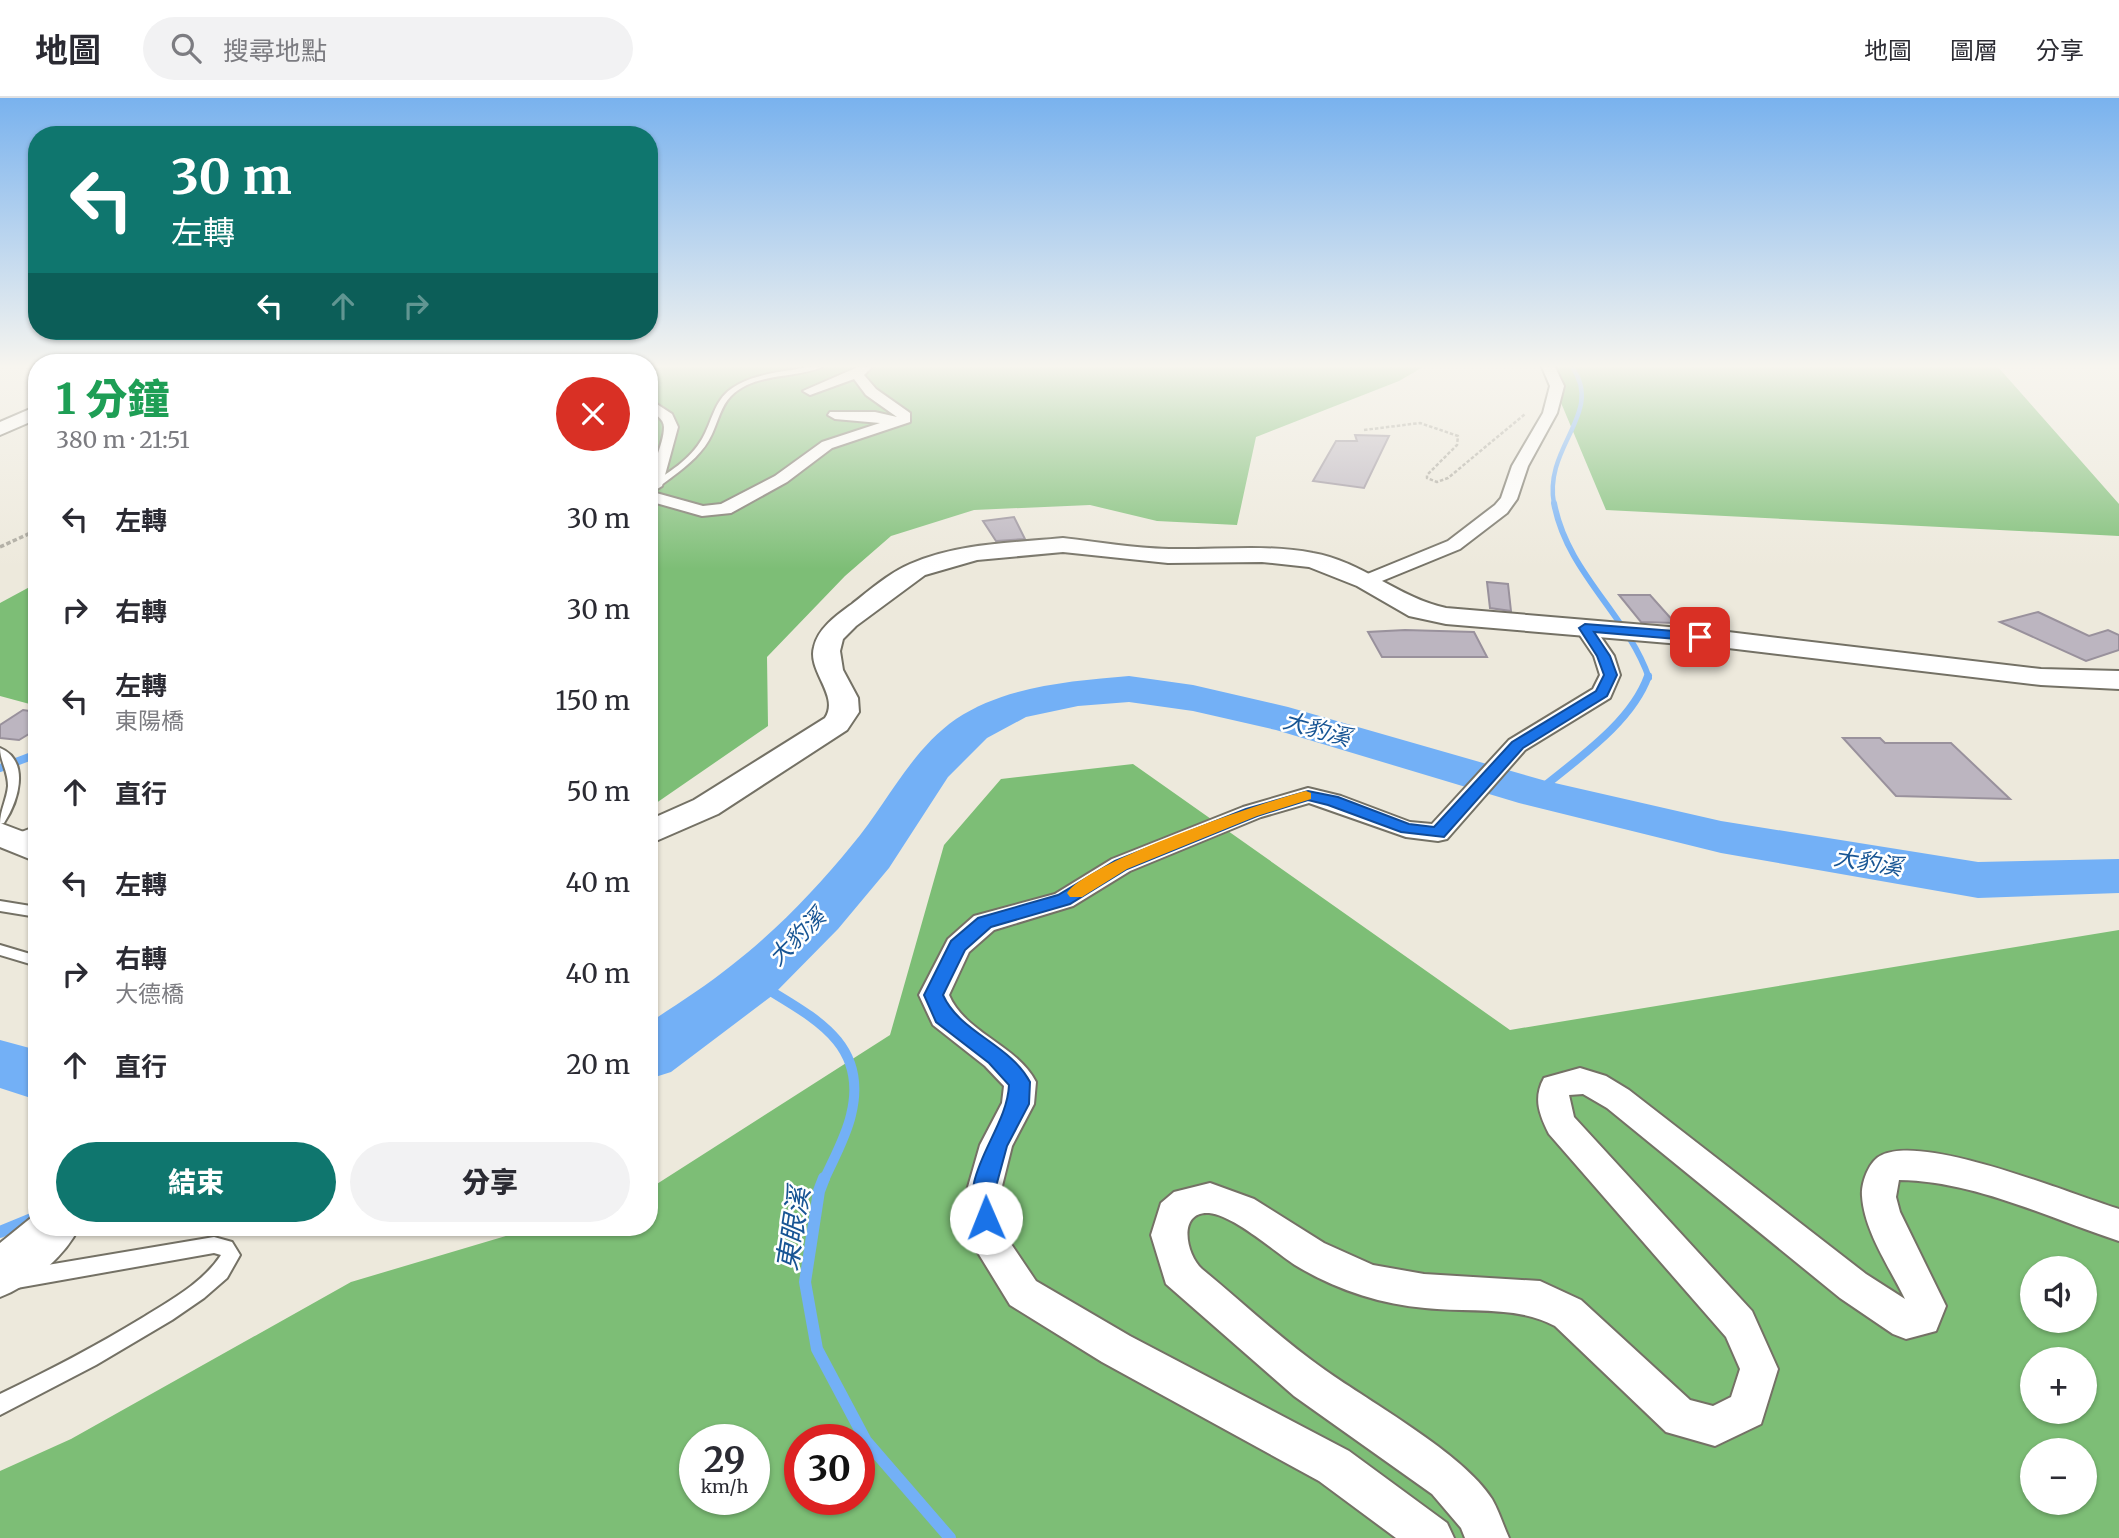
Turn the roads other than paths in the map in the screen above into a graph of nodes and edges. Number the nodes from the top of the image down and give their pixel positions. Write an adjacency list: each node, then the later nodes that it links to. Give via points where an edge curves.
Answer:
1 (669, 434): 5 (street)
2 (708, 434): 6 (lane, via 685,463)
3 (861, 434): 7 (street, via 827,445 781,479 725,509 702,511)
4 (1539, 434): 8 (street, via 1501,509 1454,545)
5 (658, 469)
6 (658, 485)
7 (658, 494)
8 (1366, 580): 9 (street, via 1430,614); 12 (street, via 1291,556 1168,556 1063,545 940,561 892,585 830,637 825,651 844,698 844,712 836,724 706,807)
9 (1595, 628): 10 (street, via 2041,677); 23 (street, via 1610,675 1602,693 1517,745 1438,833 1406,829 1308,796 1252,813 1121,865 1064,900 985,923 958,946 934,995 943,1017 996,1057 1020,1082 1018,1104 996,1145 983,1194 990,1243 1023,1293 1116,1349 1334,1466)
10 (2119, 680)
11 (4, 754): 13 (lane, via 15,783 10,807)
12 (658, 830)
13 (17, 835)
14 (0, 906): 15 (lane)
15 (28, 911)
16 (0, 950): 17 (lane)
17 (28, 958)
18 (2119, 1225): 24 (street, via 1956,1172 1914,1164 1890,1166 1879,1184 1880,1212 1927,1306 1923,1318 1906,1321 1853,1286 1618,1099 1592,1084 1570,1079 1555,1087 1552,1100 1560,1124 1739,1324 1759,1369 1747,1410 1715,1426 1680,1418 1568,1313 1540,1298 1424,1291 1370,1282 1311,1255 1242,1210 1210,1198 1186,1203 1173,1214 1170,1236 1179,1272 1308,1382 1447,1479 1476,1513)
19 (44, 1236): 20 (street)
20 (0, 1274)
21 (0, 1282): 22 (lane, via 214,1245 231,1255 229,1264 202,1289 106,1350)
22 (0, 1405)
23 (1432, 1538)
24 (1487, 1538)

